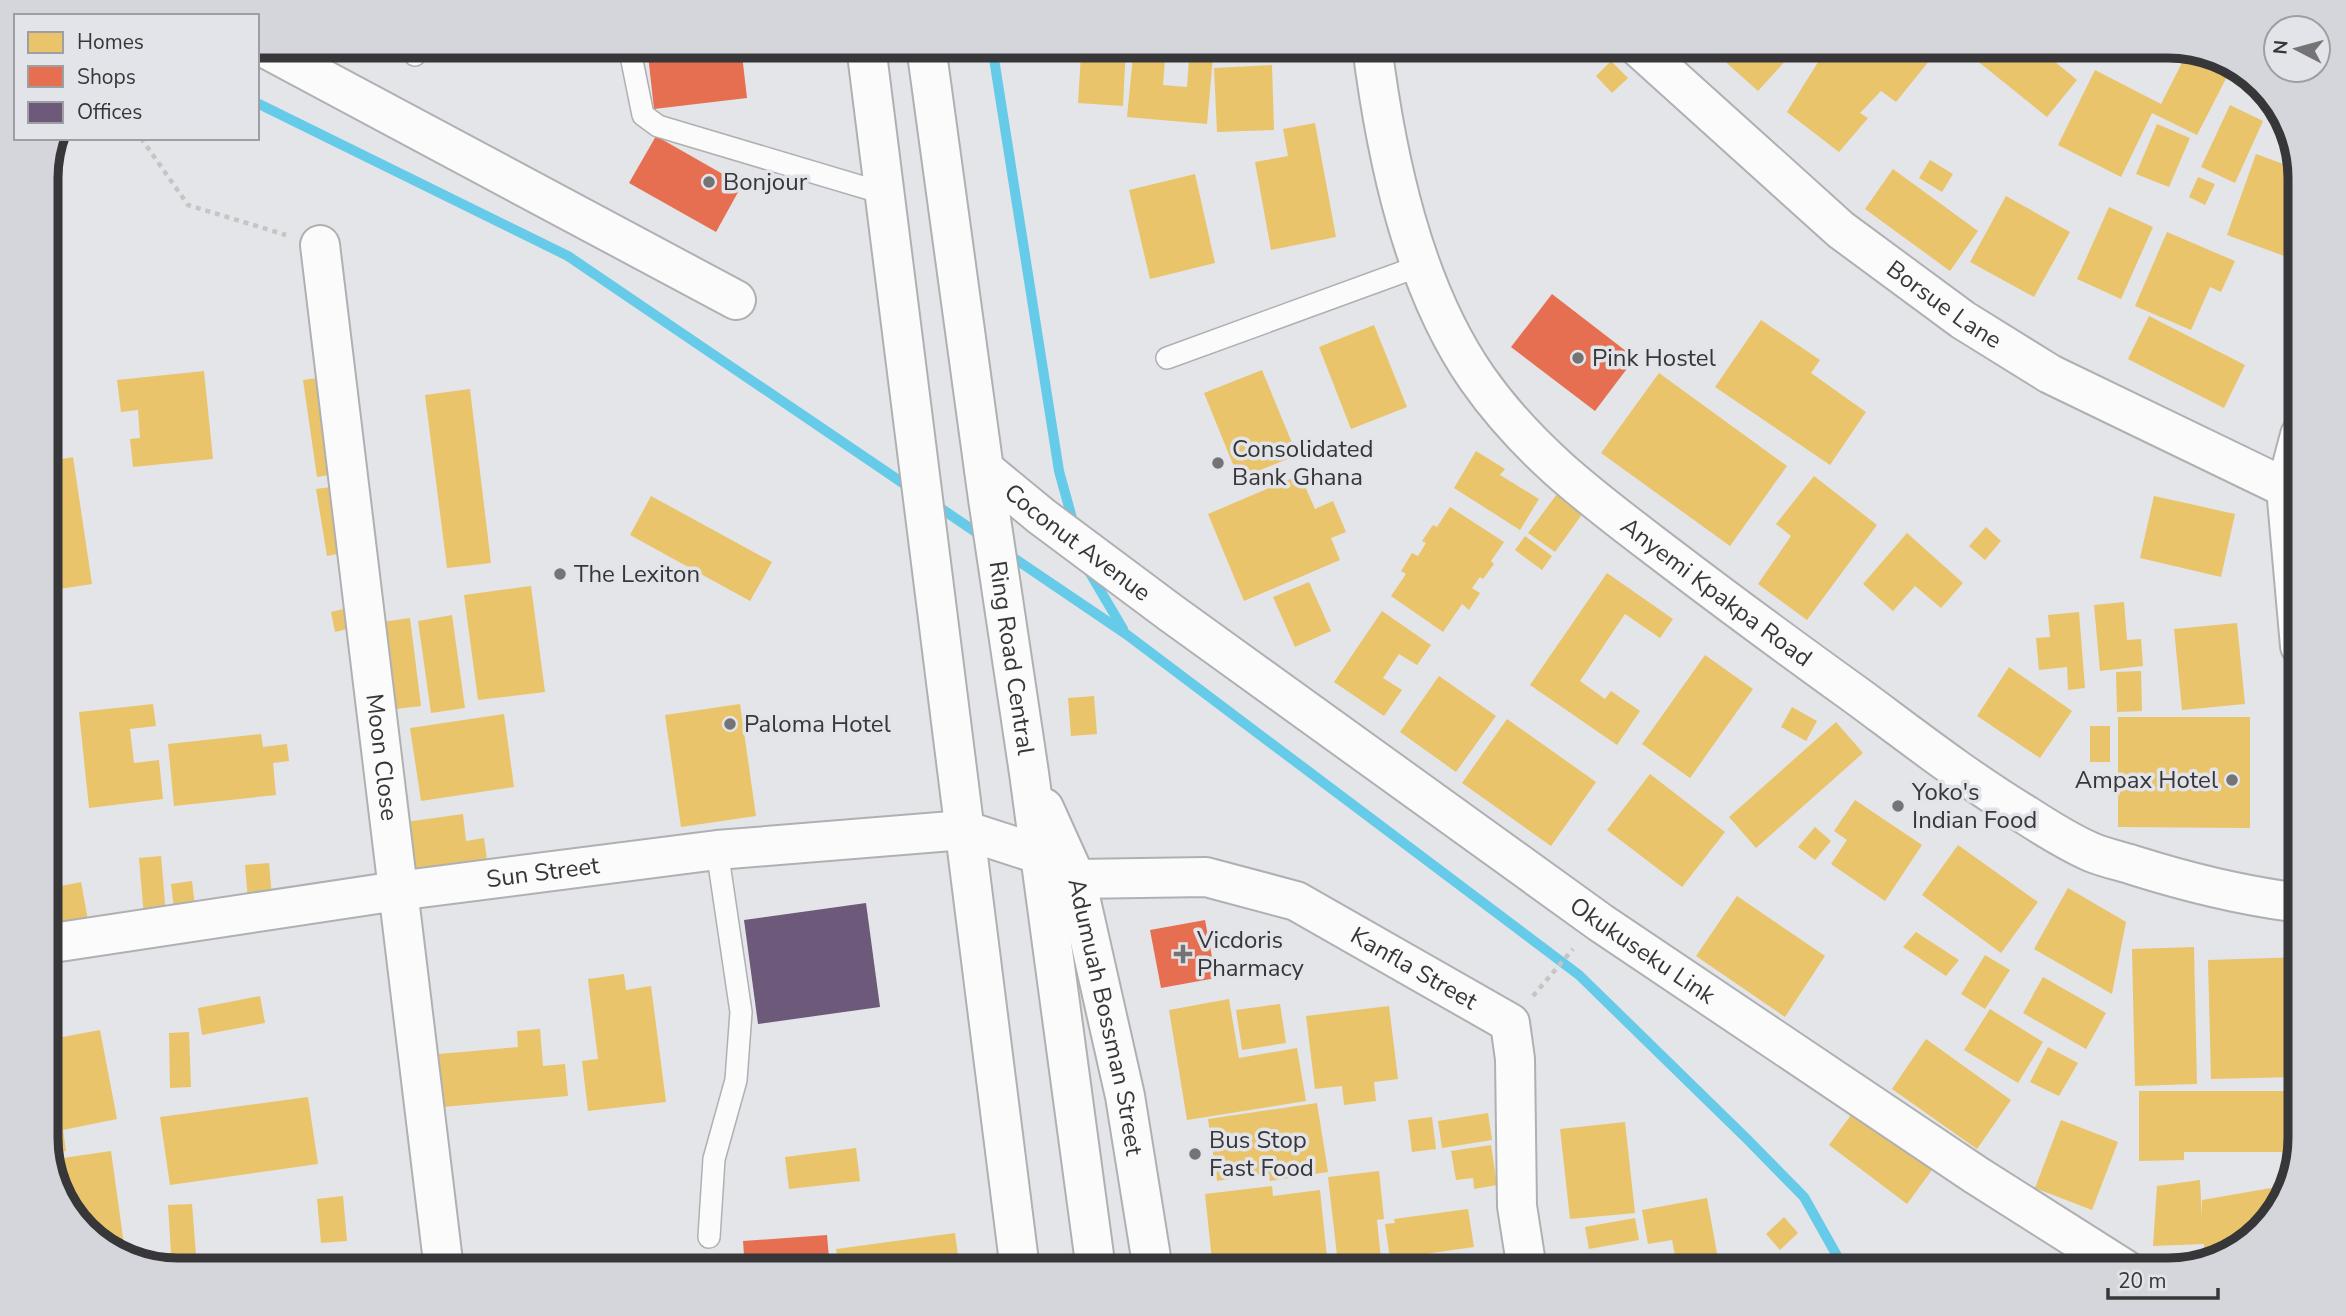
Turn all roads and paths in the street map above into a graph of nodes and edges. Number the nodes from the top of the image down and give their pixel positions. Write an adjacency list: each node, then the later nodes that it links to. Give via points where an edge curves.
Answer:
1 (283, 58): 11 (street)
2 (631, 58): 8 (lane, via 643,116 658,126)
3 (868, 58): 8 (street)
4 (928, 58): 13 (street, Ring Road Central)
5 (1374, 58): 10 (street, Anyemi Kpakpa Road, via 1396,182)
6 (1650, 58): 14 (street, Borsue Lane, via 1841,230 1963,320 2050,374)
7 (142, 140): 9 (path, via 188,205)
8 (886, 194): 17 (street)
9 (320, 245): 21 (street, Moon Close)
10 (1422, 265): 12 (lane); 22 (street, Anyemi Kpakpa Road, via 1438,310 1477,377 1539,453 1576,487 1831,677 1995,796 2091,852 2210,888)
11 (736, 300)
12 (1167, 358)
13 (986, 484): 15 (street, Coconut Avenue, via 1041,516); 16 (street, Ring Road Central)
14 (2288, 487)
15 (1171, 613): 32 (street, Okukuseku Link, via 1601,923)
16 (1029, 773): 19 (street, Ring Road Central); 20 (street, Adumuah Bossman Street)
17 (964, 830): 18 (street, Sun Street); 19 (street, Sun Street); 28 (street)
18 (718, 850): 21 (street, Sun Street); 26 (lane, via 741,1012 736,1080 714,1159)
19 (1038, 854): 29 (street, Ring Road Central)
20 (1076, 879): 30 (street, Adumuah Bossman Street, via 1125,1096); 31 (street, Kanfla Street, via 1206,877 1296,901 1510,1023 1515,1059 1517,1206)
21 (397, 891): 23 (street, Sun Street); 27 (street, Moon Close)
22 (2288, 902)
23 (58, 942)
24 (1577, 944): 25 (path)
25 (1533, 996)
26 (709, 1237)
27 (443, 1258)
28 (1018, 1258)
29 (1094, 1258)
30 (1151, 1258)
31 (1525, 1258)
32 (2107, 1258)

